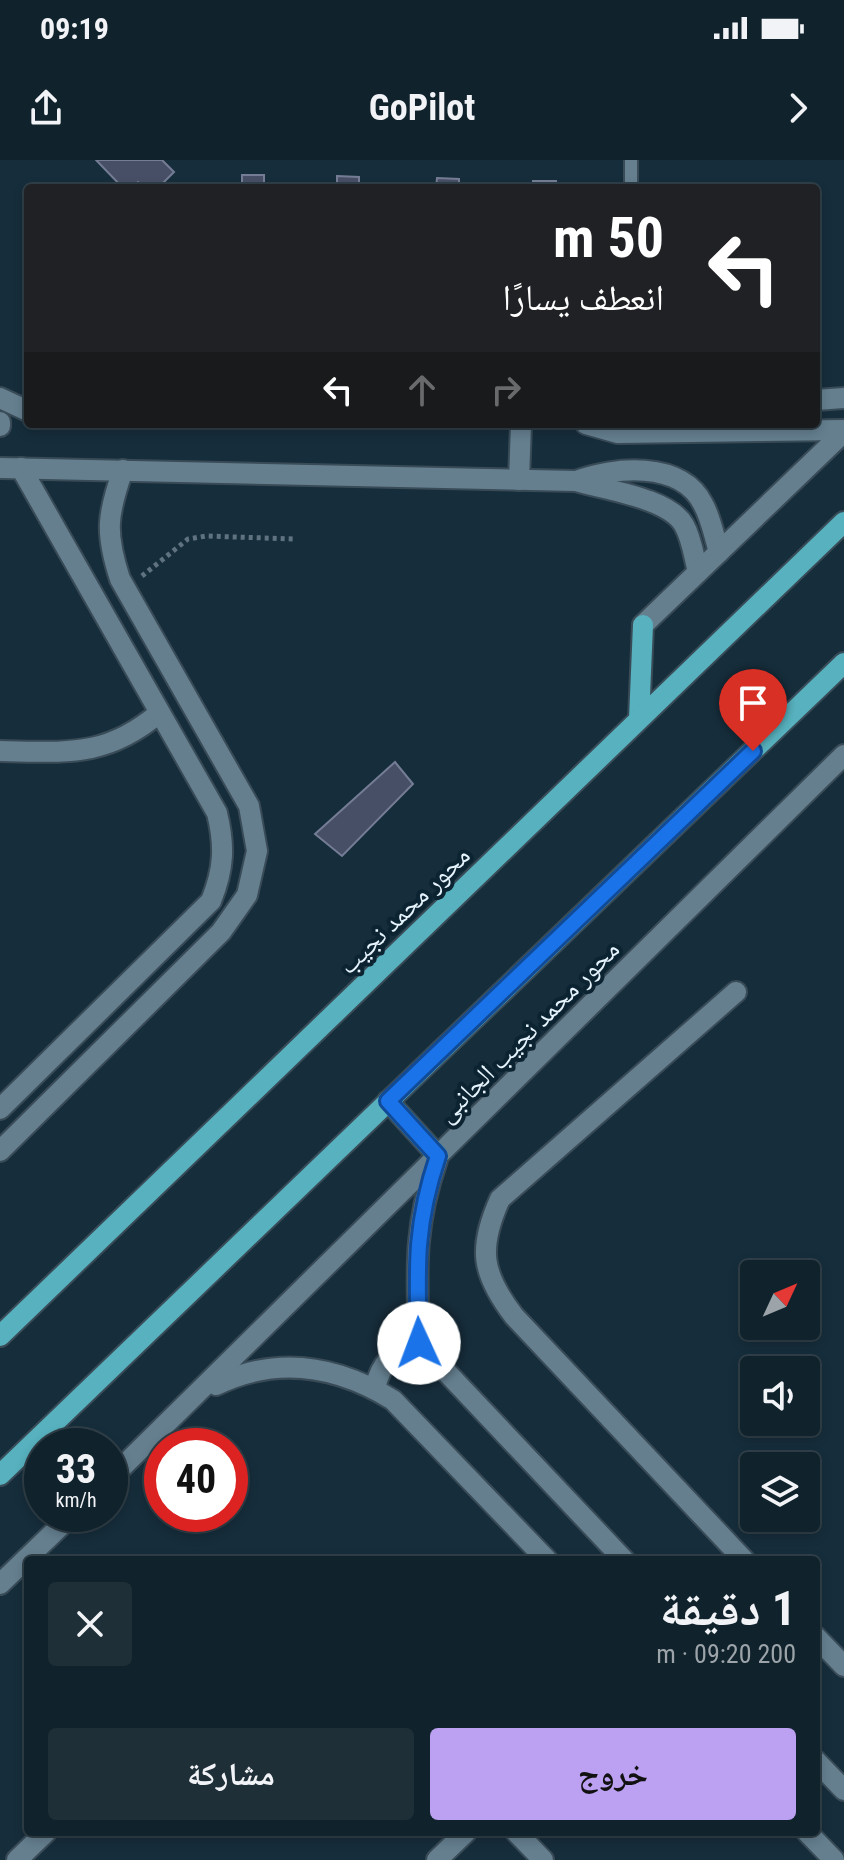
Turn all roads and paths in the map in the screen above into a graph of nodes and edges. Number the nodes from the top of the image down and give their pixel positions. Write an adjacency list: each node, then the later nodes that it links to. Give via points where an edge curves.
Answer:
1 (631, 160): 2 (lane)
2 (631, 184)
3 (0, 398): 6 (street)
4 (844, 398): 5 (street)
5 (820, 400)
6 (24, 409)
7 (521, 428): 13 (street)
8 (618, 429): 9 (street); 11 (street)
9 (844, 431): 18 (street)
10 (10, 468): 12 (street); 23 (street)
11 (618, 469): 14 (street); 15 (street); 18 (street, via 668,475 687,486 702,502)
12 (123, 470): 13 (street); 20 (street, via 107,526 108,544)
13 (519, 480): 14 (street)
14 (576, 481): 15 (street)
15 (618, 493): 19 (street, via 678,516)
16 (844, 522): 24 (main road, محور محمد نجيب)
17 (294, 539): 20 (path, via 188,539)
18 (719, 552): 19 (street)
19 (698, 572): 21 (street)
20 (126, 589): 30 (street, via 249,806 257,851 247,895 221,932)
21 (643, 625): 24 (main road)
22 (844, 663): 28 (main road)
23 (159, 713): 25 (street, via 135,734 107,747); 29 (street, via 217,813 224,842 222,873 211,901)
24 (639, 719): 32 (main road, محور محمد نجيب)
25 (0, 751)
26 (844, 755): 31 (street, محور محمد نجيب الجانبى)
27 (736, 992): 42 (street, via 500,1199 487,1228 485,1260 495,1291 514,1316)
28 (388, 1101): 31 (main road); 37 (main road)
29 (0, 1109)
30 (0, 1151)
31 (438, 1156): 33 (street, via 422,1203 416,1261); 35 (street, محور محمد نجيب الجانبى)
32 (0, 1336)
33 (419, 1343): 34 (street, via 388,1358); 41 (street)
34 (375, 1389): 35 (street, via 343,1376 290,1366 246,1370); 40 (street, via 393,1400)
35 (201, 1392): 36 (street, محور محمد نجيب الجانبى)
36 (128, 1462)
37 (0, 1475)
38 (54, 1532): 39 (street)
39 (29, 1556)
40 (543, 1556)
41 (620, 1556)
42 (740, 1556)
43 (24, 1561): 44 (street)
44 (0, 1584)
45 (820, 1641): 46 (street)
46 (844, 1666)
47 (820, 1765): 48 (street)
48 (844, 1790)
49 (42, 1836): 53 (street)
50 (462, 1836): 54 (street)
51 (520, 1836): 55 (street)
52 (811, 1836): 56 (street)
53 (17, 1860)
54 (437, 1860)
55 (543, 1860)
56 (834, 1860)

